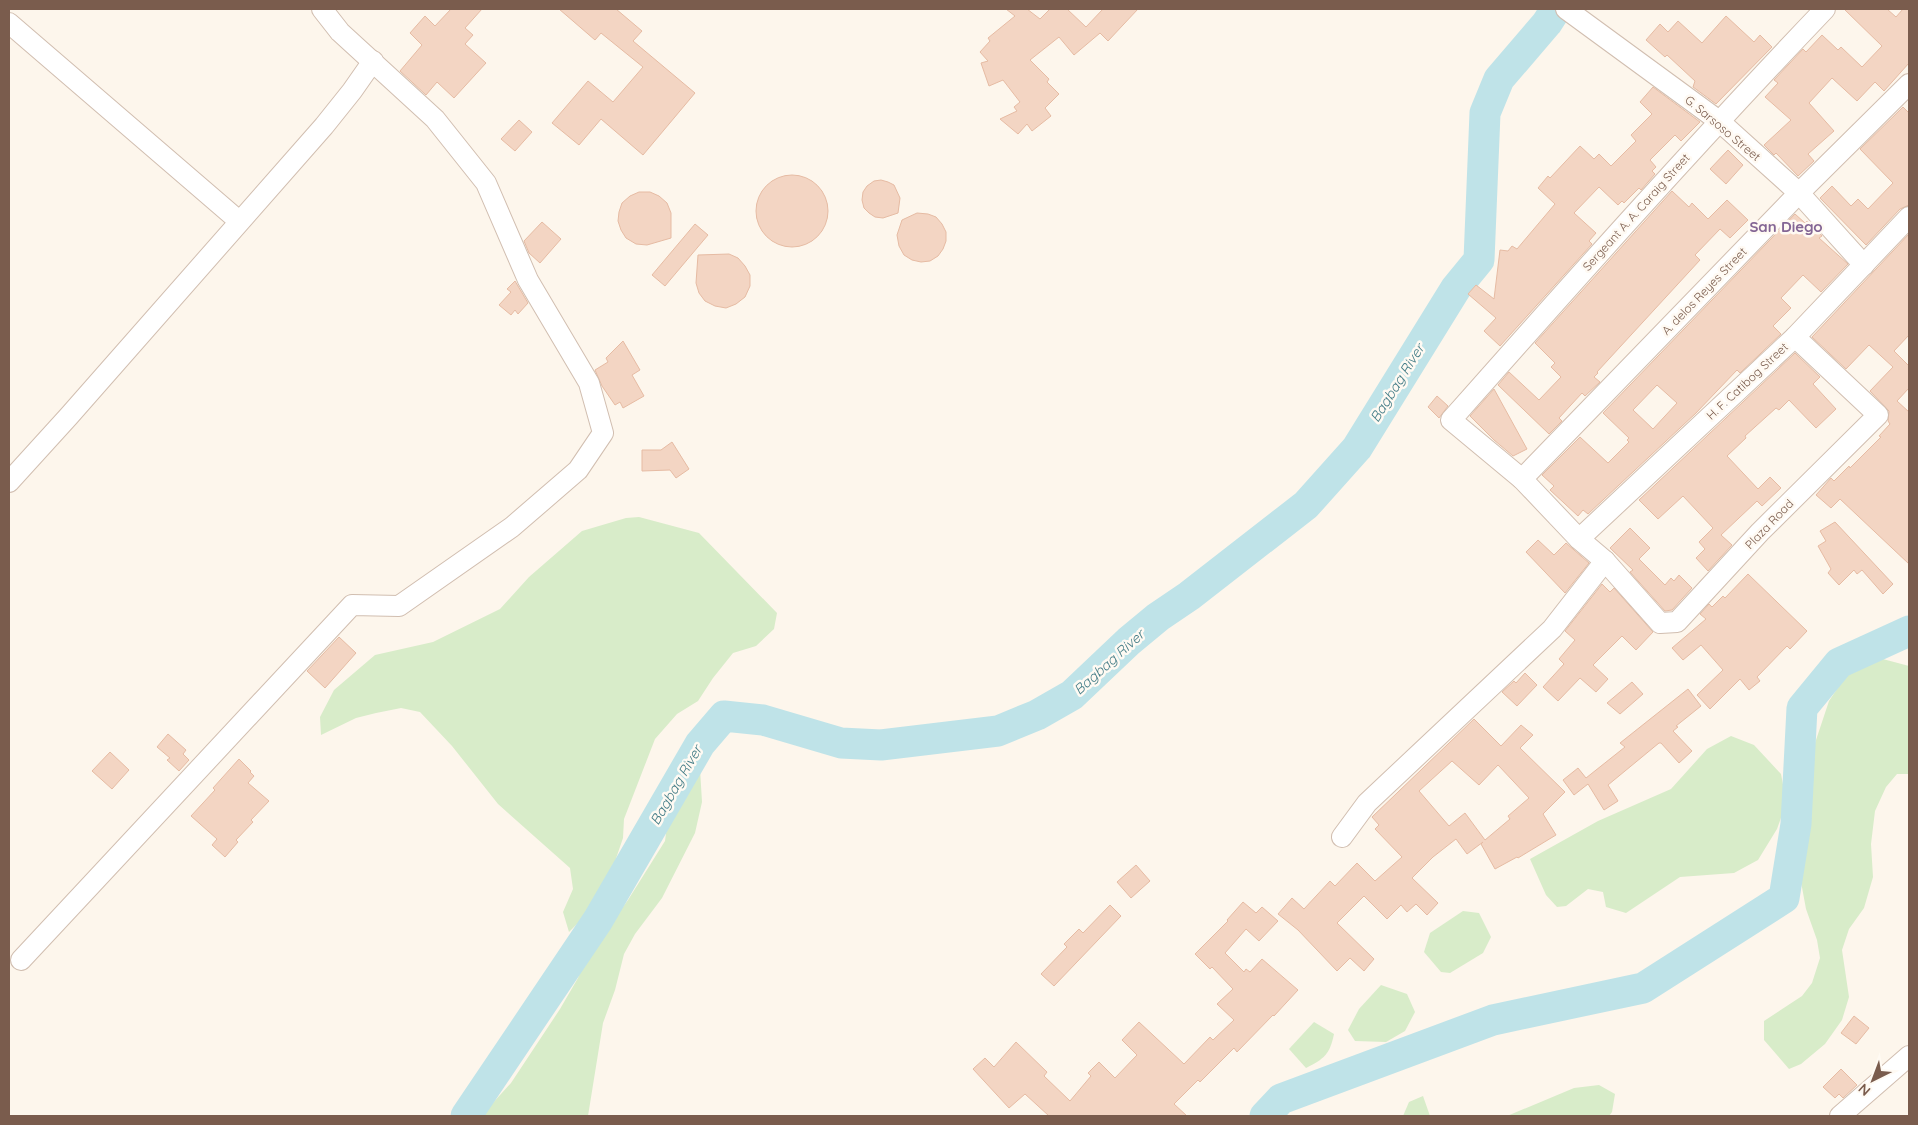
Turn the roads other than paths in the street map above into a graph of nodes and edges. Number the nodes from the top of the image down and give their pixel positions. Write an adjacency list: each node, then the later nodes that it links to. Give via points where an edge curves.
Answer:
1 (322, 9): 5 (street, via 340,32)
2 (1825, 9): 7 (street, Sergeant A. A. Caraig Street)
3 (1571, 12): 7 (street, G. Sarsoso Street)
4 (9, 23): 10 (street)
5 (372, 62): 10 (street, via 324,126); 19 (street, via 435,119 486,182 528,280 590,383 603,433 578,470 512,527 400,606 352,605)
6 (1909, 84): 8 (street, A. delos Reyes Street)
7 (1719, 121): 8 (street, G. Sarsoso Street); 13 (street, Sergeant A. A. Caraig Street, via 1607,242)
8 (1799, 193): 11 (street, G. Sarsoso Street); 14 (street, A. delos Reyes Street)
9 (1909, 217): 11 (street, H. F. Catibog Street)
10 (239, 221): 15 (street)
11 (1864, 265): 12 (street, H. F. Catibog Street)
12 (1795, 337): 16 (street, H. F. Catibog Street); 17 (street, Plaza Road, via 1878,416 1760,532 1677,622 1660,624)
13 (1451, 420): 14 (street, Plaza Road)
14 (1522, 479): 16 (street, Plaza Road)
15 (9, 482)
16 (1579, 539): 17 (street, Plaza Road)
17 (1605, 561): 18 (street, via 1552,629 1367,803)
18 (1342, 837)
19 (21, 960)
20 (1909, 1056): 21 (street)
21 (1840, 1116)

